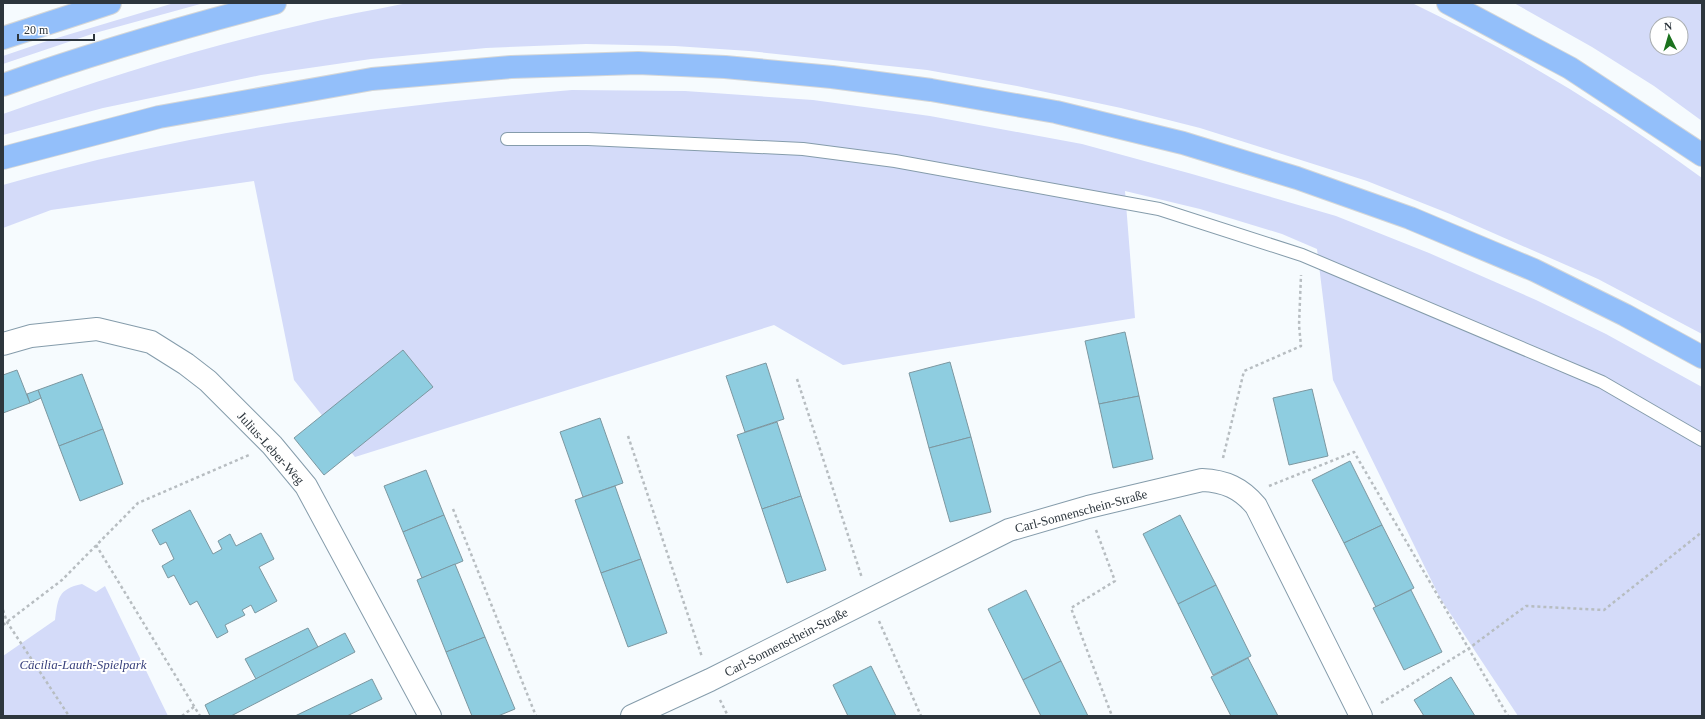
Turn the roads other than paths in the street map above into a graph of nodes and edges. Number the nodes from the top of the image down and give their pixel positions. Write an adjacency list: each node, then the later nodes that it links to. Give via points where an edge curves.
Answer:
1 (110, 3): 4 (highway)
2 (275, 3): 5 (highway, via 173,30)
3 (1448, 3): 7 (highway, via 1570,68)
4 (3, 38)
5 (3, 85)
6 (507, 139): 11 (lane, via 588,139 803,148 895,161 1159,209 1302,254 1602,382)
7 (1702, 155)
8 (3, 158): 10 (highway, via 159,117 372,79 510,67 638,63 725,67 832,77 930,90 1056,112 1184,143 1297,178 1410,218 1534,270)
9 (3, 344): 12 (street, Julius-Leber-Weg, via 31,336 97,329 151,342 186,364 208,382 272,445 306,486)
10 (1702, 357)
11 (1702, 440)
12 (430, 716)
13 (632, 716): 14 (street, Carl-Sonnenschein-Straße, via 710,680 1009,530 1088,507 1202,480 1218,480 1234,486 1247,495 1256,506)
14 (1361, 716)

